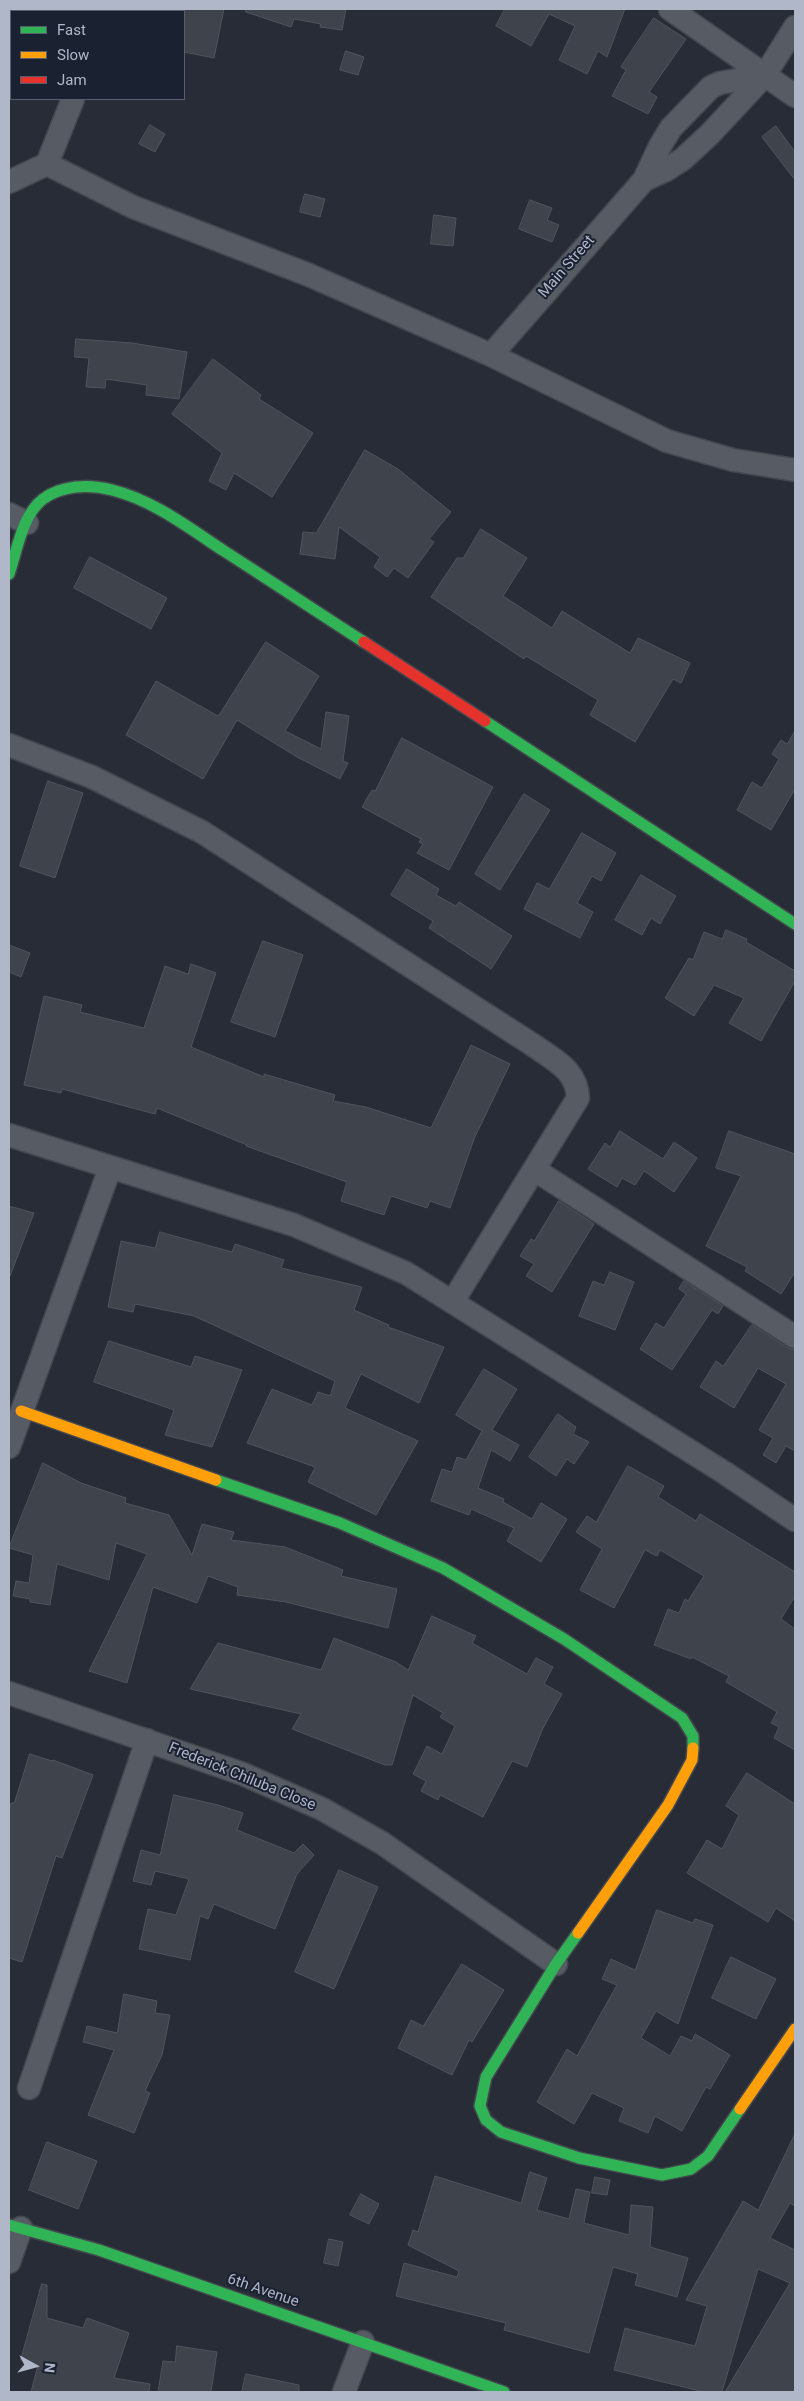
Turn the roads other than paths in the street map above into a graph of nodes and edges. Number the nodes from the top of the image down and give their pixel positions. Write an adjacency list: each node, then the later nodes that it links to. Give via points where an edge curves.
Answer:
1 (670, 9): 3 (street)
2 (795, 27): 3 (street, Main Street)
3 (764, 75): 4 (street); 7 (street, Main Street, via 683,159); 7 (street, Main Street, via 720,82 711,87 671,128)
4 (795, 96)
5 (73, 100): 6 (street)
6 (47, 164): 8 (street); 9 (street, via 133,207 309,275)
7 (644, 180): 9 (street, Main Street)
8 (9, 182)
9 (491, 355): 10 (street, via 667,441 733,460)
10 (795, 470)
11 (18, 518): 12 (street); 14 (street, via 48,496 63,489 87,485 111,489 169,515)
12 (9, 574)
13 (9, 745): 17 (street, via 92,777 202,832 571,1073 578,1085 578,1098)
14 (795, 924)
15 (9, 1135): 16 (street)
16 (110, 1168): 18 (street, via 302,1229 406,1273); 20 (street)
17 (535, 1170): 18 (street); 19 (street)
18 (453, 1301): 22 (street)
19 (795, 1337)
20 (21, 1411): 21 (street); 25 (street, via 340,1523 443,1568 564,1639 682,1718 693,1736 692,1760 668,1805)
21 (9, 1447)
22 (795, 1520)
23 (9, 1693): 24 (street, Frederick Chiluba Close)
24 (147, 1740): 25 (street, Frederick Chiluba Close, via 243,1774 322,1809 382,1843); 27 (street)
25 (556, 1964): 26 (street, via 486,2077 480,2106 486,2120 501,2132 579,2158 662,2175 691,2169 708,2156)
26 (795, 2029)
27 (29, 2088)
28 (15, 2227): 29 (street); 30 (street, 6th Avenue, via 108,2254)
29 (9, 2262)
30 (362, 2342): 31 (street); 32 (street, 6th Avenue)
31 (344, 2392)
32 (504, 2392)

